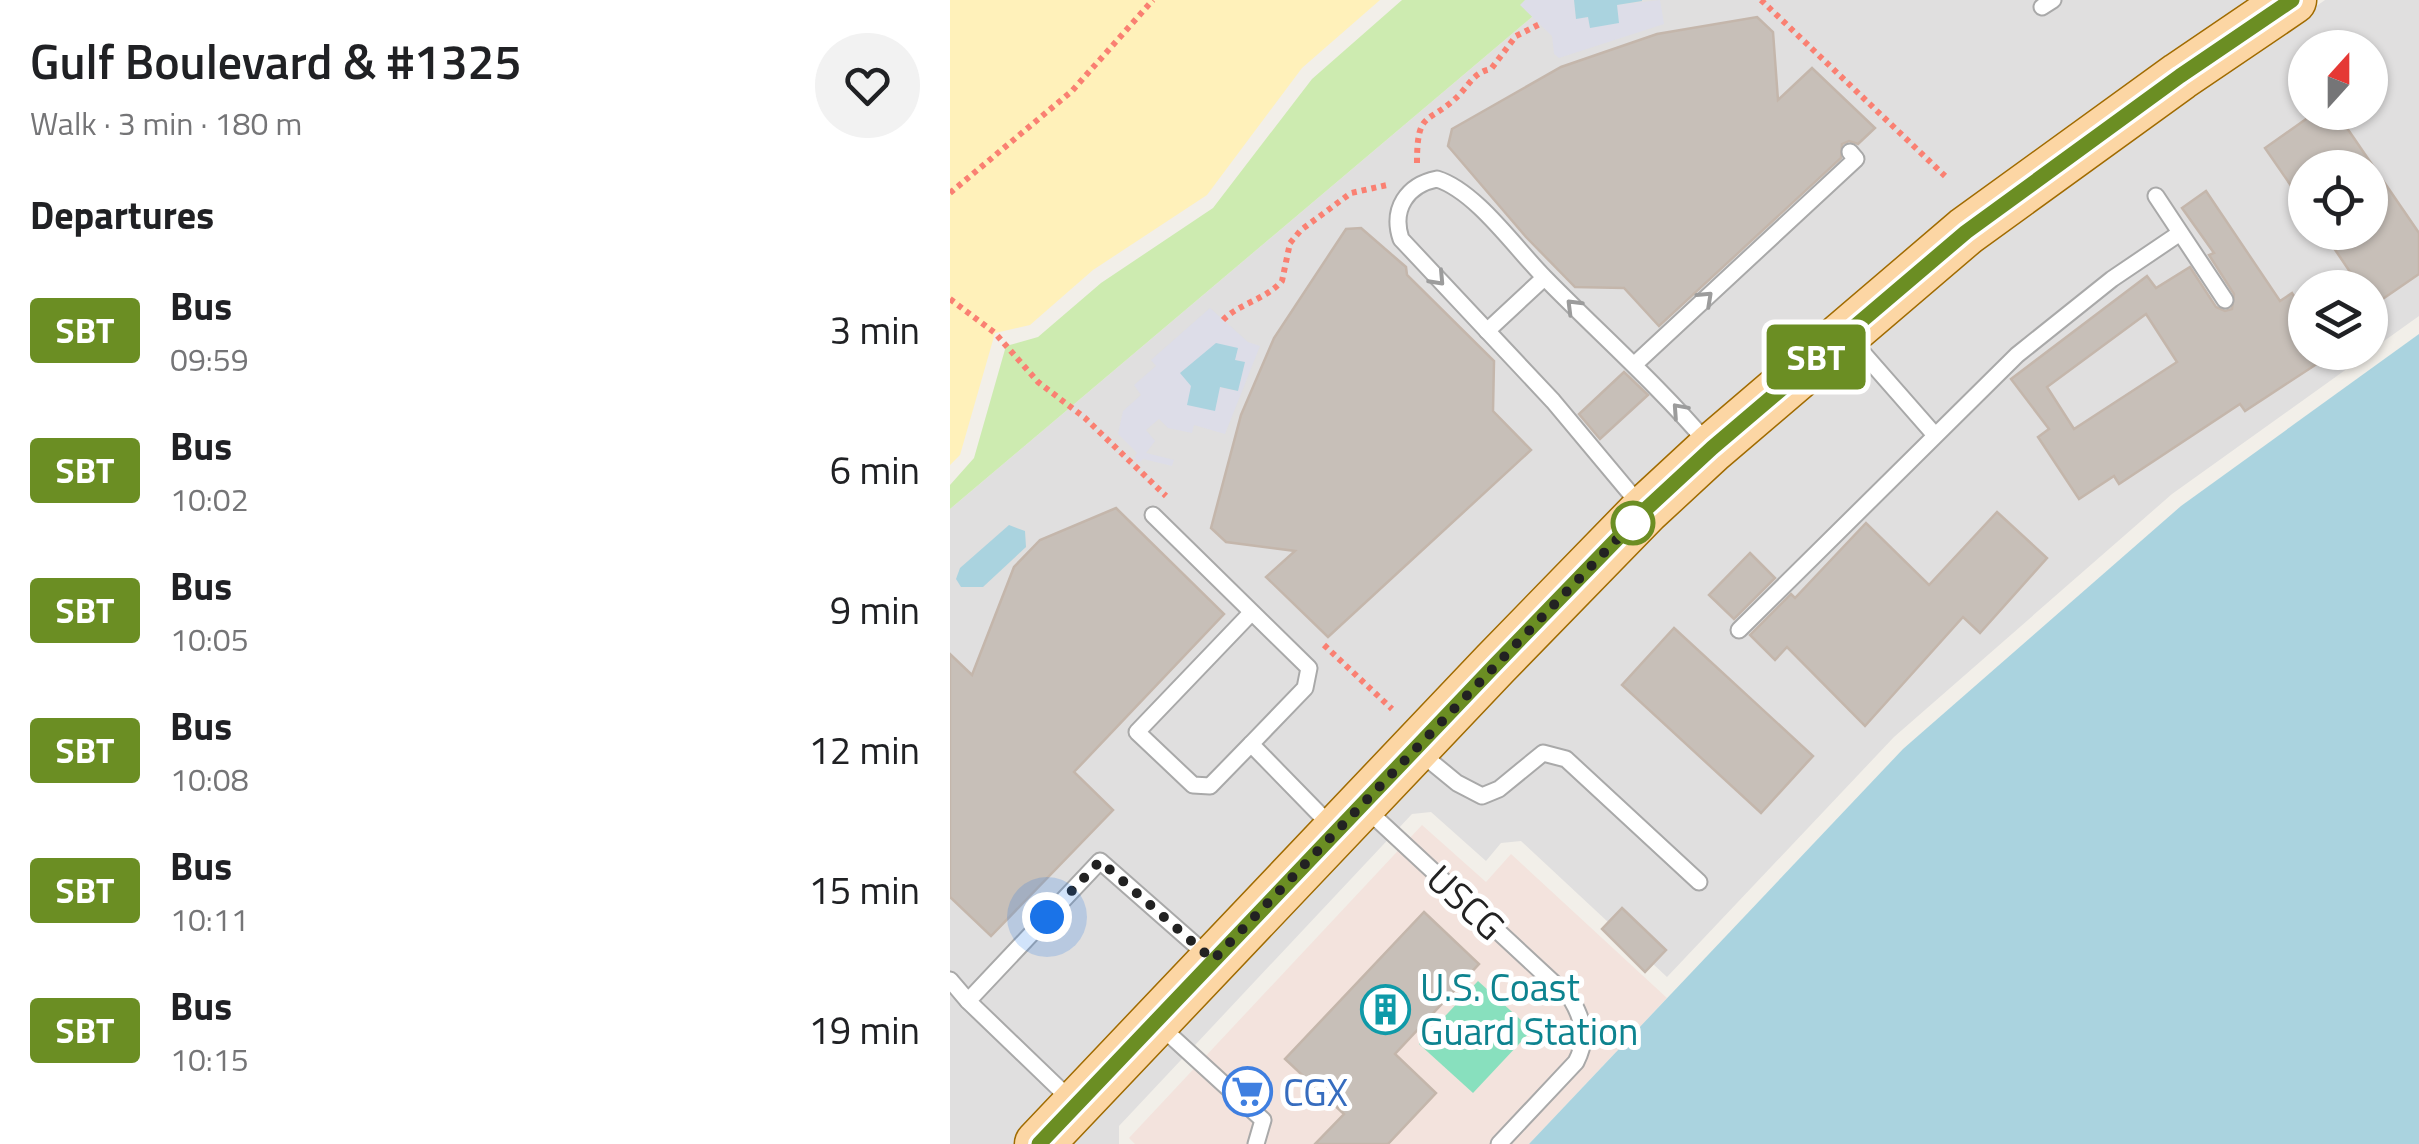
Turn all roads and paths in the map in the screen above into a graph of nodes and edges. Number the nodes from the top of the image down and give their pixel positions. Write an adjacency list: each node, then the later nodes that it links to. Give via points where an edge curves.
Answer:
1 (1153, 0): 10 (path, via 1072,91)
2 (1761, 0): 7 (path)
3 (2284, 2): 19 (main road, via 1966,232)
4 (1540, 24): 6 (path, via 1516,36 1491,69 1426,117 1416,141 1418,163)
5 (1850, 152): 20 (lane, one-way to 5, via 1856,159)
6 (1400, 172)
7 (1944, 176)
8 (1392, 180): 17 (path, via 1351,193 1301,230 1290,243 1282,281)
9 (1477, 180): 11 (lane)
10 (950, 193)
11 (1464, 193): 14 (lane); 18 (lane, one-way to 18, via 1437,179 1423,182 1404,198 1397,226 1409,248)
12 (2156, 196): 13 (lane)
13 (2180, 233): 16 (lane); 21 (lane, via 2017,355)
14 (1544, 278): 18 (lane); 20 (lane, one-way to 14)
15 (950, 299): 23 (path, via 995,332 1038,382)
16 (2226, 300)
17 (1224, 320)
18 (1487, 331): 24 (lane)
19 (1845, 333): 21 (lane); 22 (main road)
20 (1634, 364): 22 (lane, one-way to 20)
21 (1934, 434): 27 (lane)
22 (1712, 448): 24 (main road)
23 (1132, 461)
24 (1645, 510): 29 (main road)
25 (1153, 515): 26 (lane)
26 (1251, 613): 28 (lane, via 1309,668 1305,688); 28 (lane, via 1137,732 1193,786 1210,786)
27 (1739, 630)
28 (1251, 744): 30 (lane)
29 (1415, 748): 30 (main road); 31 (lane, via 1482,796 1543,752 1566,758)
30 (1348, 818): 32 (main road); 39 (lane, USCG, via 1580,1014 1583,1048 1576,1062)
31 (1699, 882)
32 (1213, 960): 34 (lane, via 1100,861); 35 (main road)
33 (950, 980): 34 (lane)
34 (968, 1001): 36 (lane)
35 (1155, 1021): 36 (main road); 38 (lane, via 1262,1120)
36 (1076, 1105): 37 (main road)
37 (1039, 1144)
38 (1256, 1144)
39 (1500, 1144)

